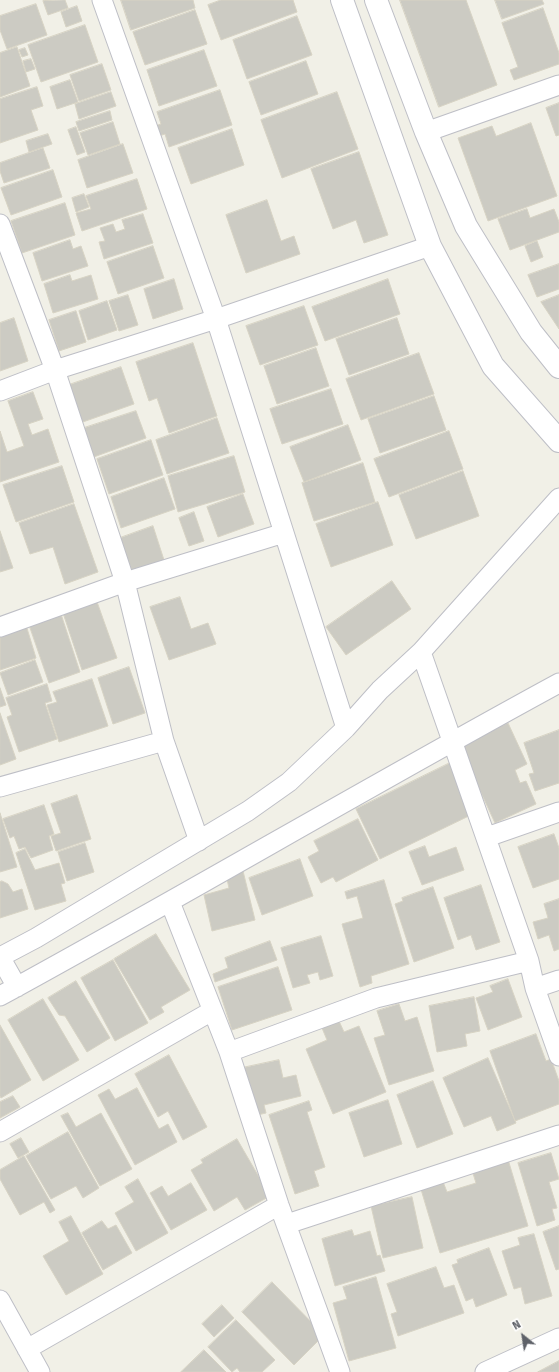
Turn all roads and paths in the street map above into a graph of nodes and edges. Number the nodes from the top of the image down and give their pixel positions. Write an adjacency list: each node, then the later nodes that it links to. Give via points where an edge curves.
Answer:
1 (102, 0): 8 (street)
2 (342, 0): 7 (street)
3 (376, 0): 5 (street)
4 (559, 85): 5 (street)
5 (426, 132): 9 (street, via 466,226 531,332)
6 (0, 224): 10 (street)
7 (430, 246): 8 (street); 12 (street, via 493,366)
8 (216, 319): 10 (street); 14 (street)
9 (559, 367)
10 (55, 370): 11 (street); 15 (street)
11 (0, 390)
12 (559, 441)
13 (559, 498): 17 (street)
14 (284, 533): 15 (street); 19 (street)
15 (125, 582): 16 (street); 20 (street)
16 (0, 627)
17 (421, 652): 19 (street, via 380,690); 21 (street)
18 (559, 683): 21 (street)
19 (346, 728): 25 (street, via 288,782 248,812)
20 (164, 741): 22 (street); 25 (street)
21 (452, 741): 24 (street); 26 (street)
22 (0, 787)
23 (559, 812): 24 (street)
24 (487, 837): 28 (street)
25 (199, 841): 27 (street)
26 (170, 902): 30 (street); 33 (street)
27 (0, 957): 30 (street)
28 (529, 961): 31 (street); 34 (street, via 376,998)
29 (559, 980): 31 (street)
30 (17, 987): 32 (street)
31 (535, 988): 35 (street)
32 (0, 996)
33 (212, 1011): 34 (street); 36 (street)
34 (230, 1052): 38 (street)
35 (559, 1056)
36 (0, 1132)
37 (559, 1135): 39 (street)
38 (279, 1205): 39 (street); 42 (street)
39 (286, 1224): 44 (street)
40 (0, 1300): 42 (street)
41 (559, 1338): 45 (street)
42 (27, 1349): 43 (street)
43 (40, 1372)
44 (340, 1372)
45 (485, 1372)

